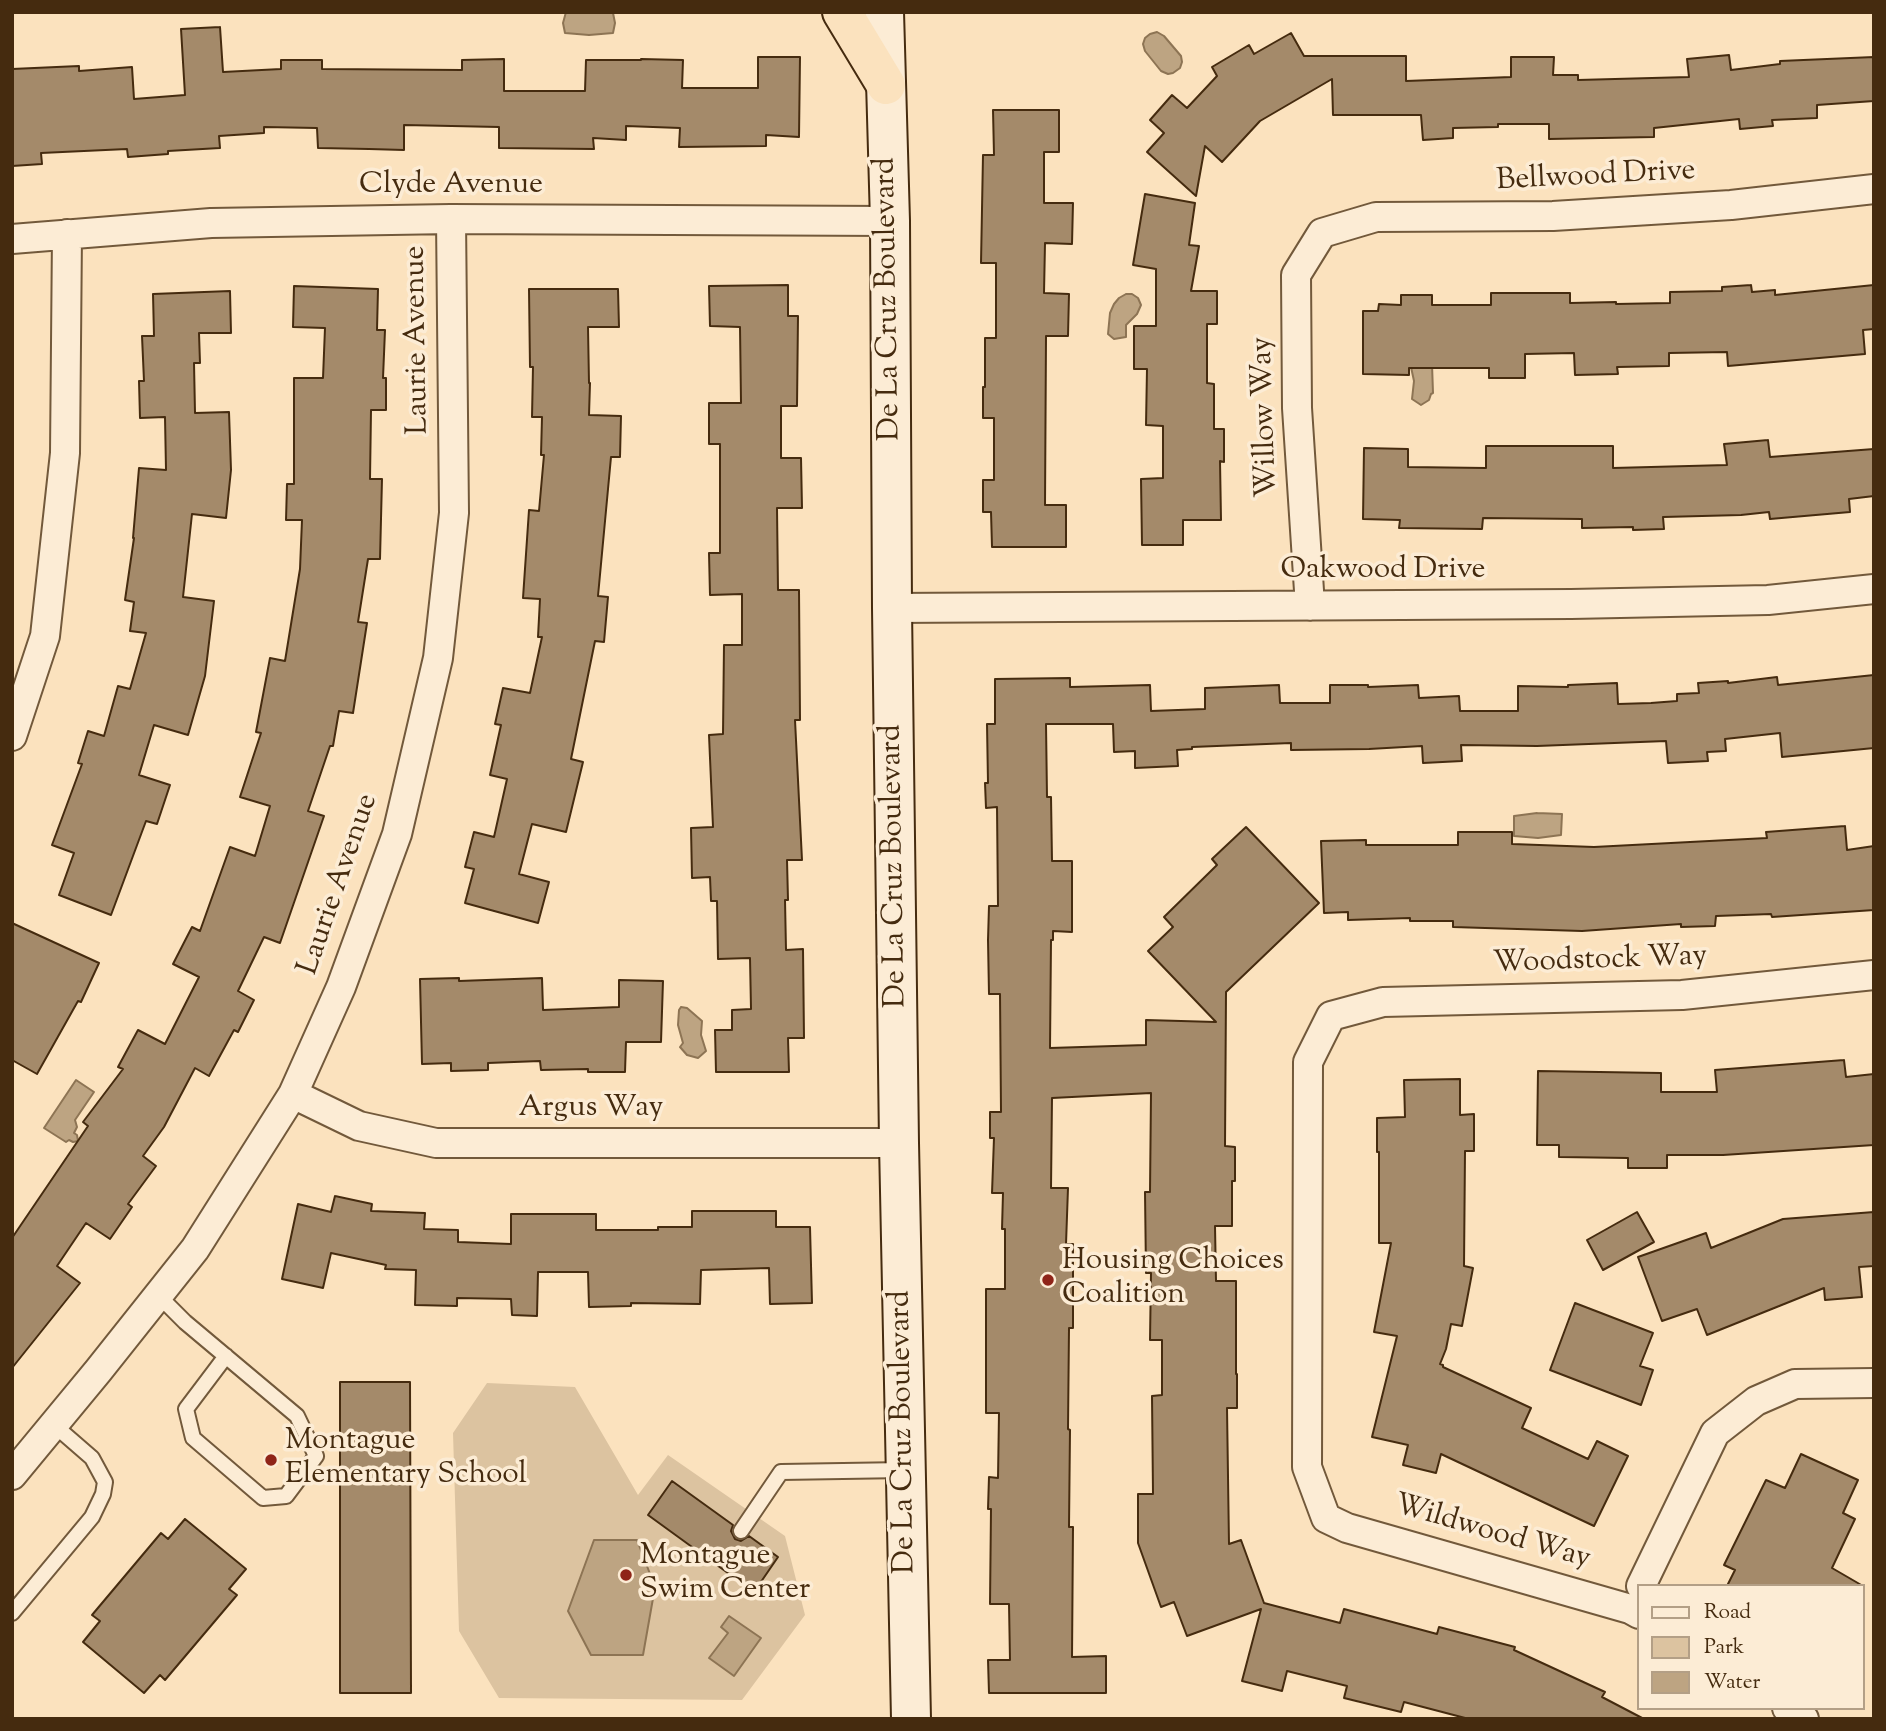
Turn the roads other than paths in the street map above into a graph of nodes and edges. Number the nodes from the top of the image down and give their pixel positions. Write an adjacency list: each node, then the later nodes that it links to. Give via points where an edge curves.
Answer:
1 (842, 12): 3 (highway)
2 (884, 12): 3 (main road, De La Cruz Boulevard)
3 (886, 85): 6 (main road, De La Cruz Boulevard)
4 (1874, 189): 7 (street, Bellwood Drive, via 1731,205 1553,216 1376,216)
5 (450, 219): 6 (street, Clyde Avenue); 8 (street, Clyde Avenue, via 211,223); 15 (street, Laurie Avenue, via 454,513 438,658 397,834 341,987)
6 (890, 222): 12 (main road, De La Cruz Boulevard)
7 (1322, 233): 11 (street, Willow Way, via 1296,275 1297,408)
8 (67, 234): 9 (street, Clyde Avenue); 13 (street, via 65,453 45,636)
9 (12, 239)
10 (1874, 589): 11 (street, Oakwood Drive, via 1768,600)
11 (1310, 606): 12 (street, Oakwood Drive)
12 (892, 608): 16 (main road, De La Cruz Boulevard)
13 (12, 737)
14 (1874, 975): 23 (street, Woodstock Way, via 1682,995 1383,1002 1331,1016 1308,1062 1307,1467)
15 (293, 1094): 16 (street, Argus Way, via 359,1126 436,1143); 17 (street, Laurie Avenue, via 195,1249)
16 (899, 1143): 21 (main road, De La Cruz Boulevard)
17 (158, 1295): 18 (lane); 20 (street, Laurie Avenue)
18 (226, 1356): 18 (lane, via 297,1416 316,1455 286,1496 263,1498 193,1438 186,1409)
19 (1874, 1383): 25 (street, via 1796,1384 1756,1401 1715,1433)
20 (54, 1425): 22 (street, Laurie Avenue); 27 (lane, via 92,1458 105,1482 103,1494 92,1517)
21 (906, 1470): 24 (lane, via 781,1472); 28 (main road, De La Cruz Boulevard)
22 (12, 1475)
23 (1326, 1518): 26 (street, Wildwood Way, via 1347,1528)
24 (741, 1531)
25 (1644, 1584)
26 (1637, 1600)
27 (12, 1613)
28 (911, 1719)

